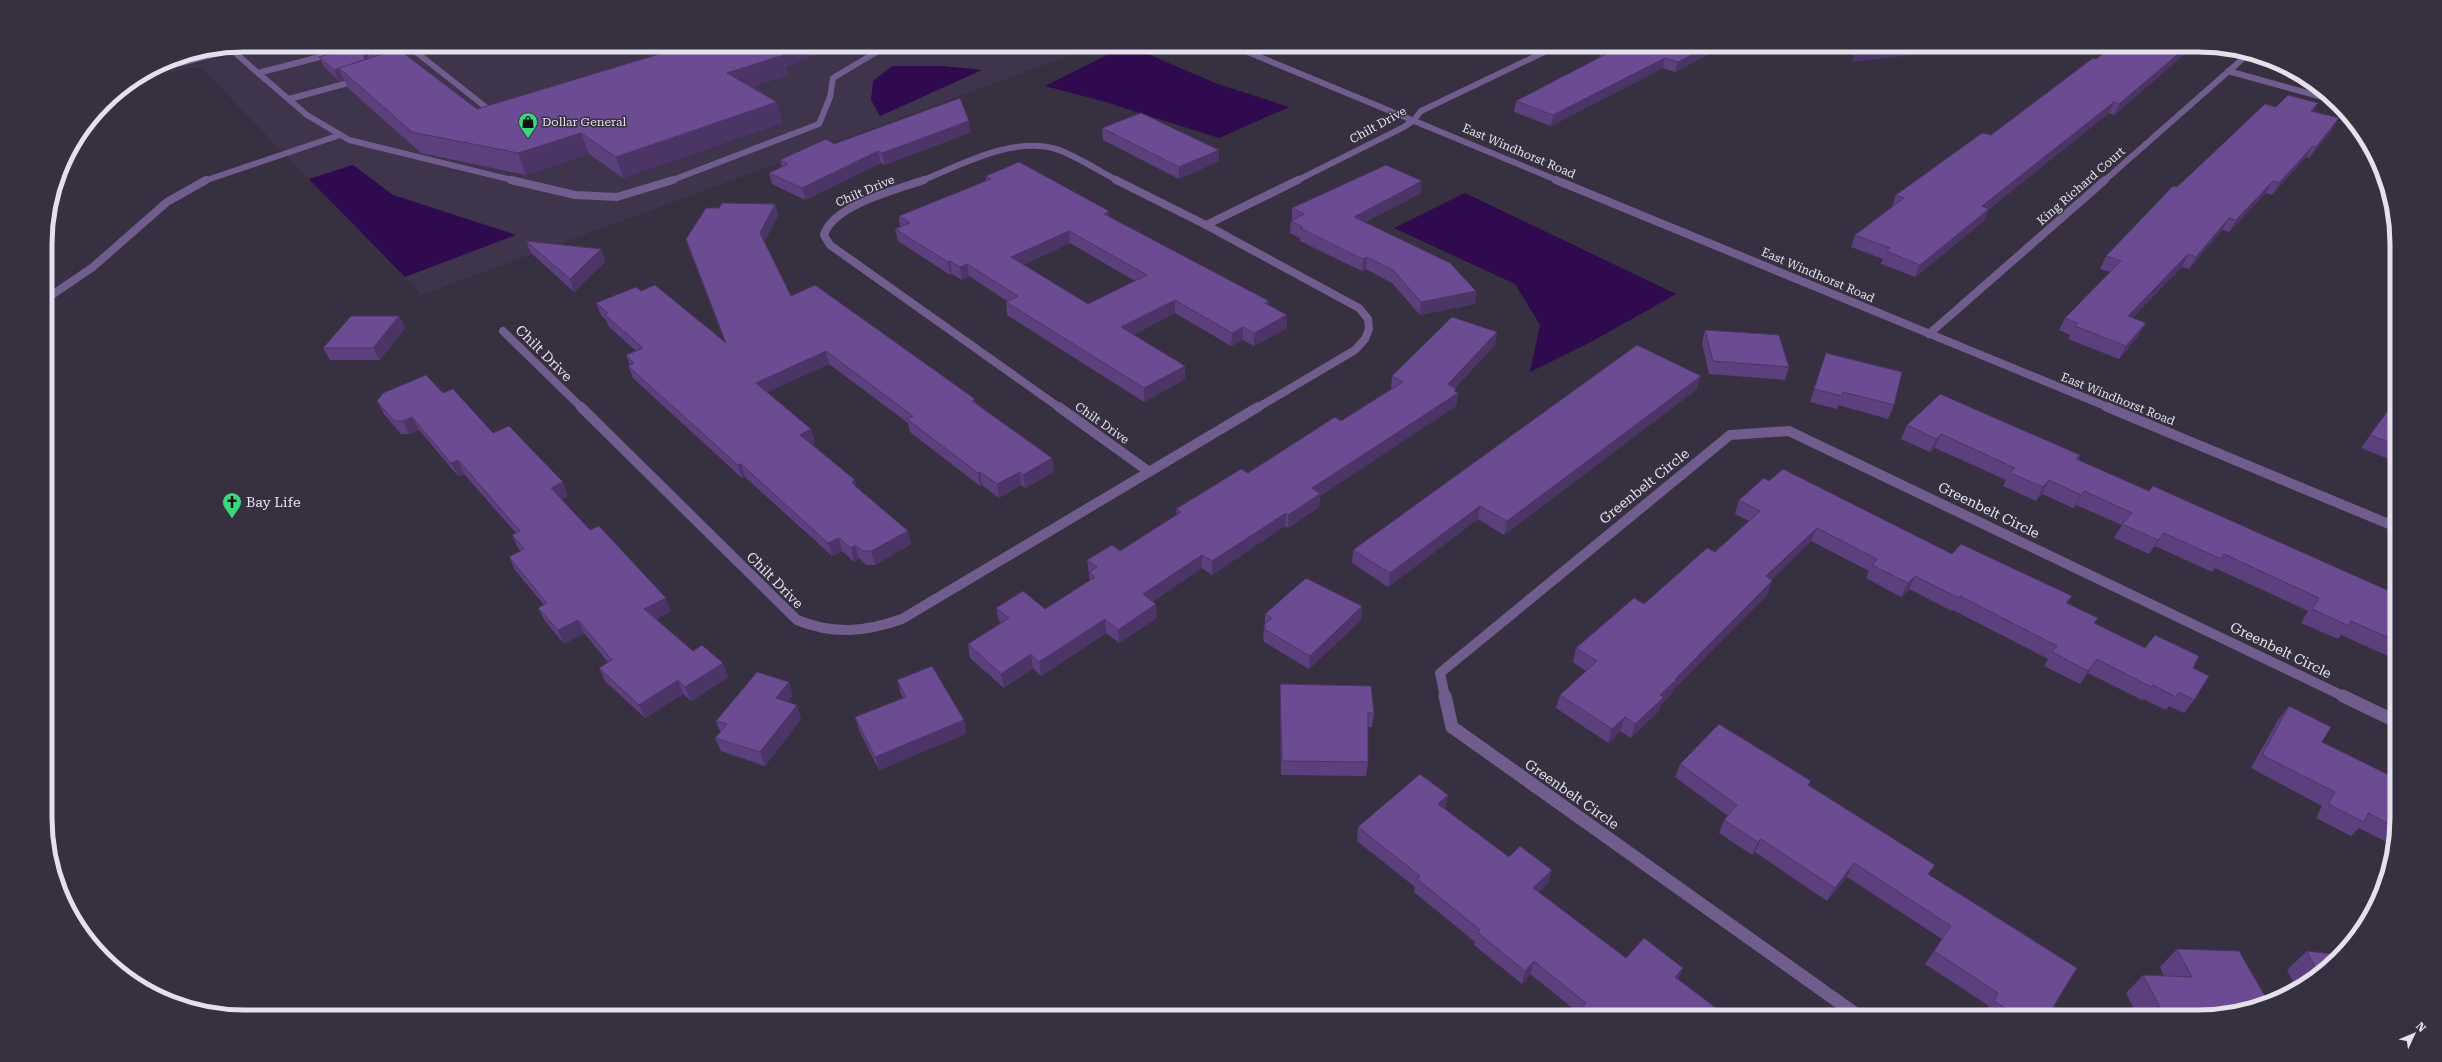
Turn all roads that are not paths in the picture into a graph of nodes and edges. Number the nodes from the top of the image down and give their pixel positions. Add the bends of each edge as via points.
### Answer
1 (234, 52) edge
2 (349, 52) edge
3 (416, 52) edge
4 (877, 52) edge
5 (1248, 52) edge
6 (1544, 52) edge
7 (2244, 58) edge
8 (2228, 71) junction
9 (258, 73) junction
10 (365, 79) edge
11 (2321, 97) edge
12 (289, 99) junction
13 (506, 108) edge
14 (1414, 120) junction
15 (340, 135) junction
16 (1206, 225) junction
17 (52, 295) edge
18 (502, 331) dead end
19 (1929, 334) junction
20 (1148, 471) junction
21 (2390, 525) edge
22 (2390, 719) edge
23 (1850, 1010) edge

1 - 9 street
2 - 9 street
3 - 13 street via 492,112
4 - 15 street via 833,78 830,97 819,124 648,189 617,197 574,195 349,140
5 - 14 street, East Windhorst Road
6 - 14 street, Chilt Drive via 1421,111
7 - 8 street, King Richard Court
8 - 11 street
8 - 19 street, King Richard Court
9 - 12 street
10 - 12 street
12 - 15 street via 307,115
14 - 16 street, Chilt Drive
14 - 19 street, East Windhorst Road
15 - 17 street via 207,178 167,202 93,267
16 - 20 street, Chilt Drive via 1359,308 1369,318 1370,329 1366,339 1356,350
16 - 20 street, Chilt Drive via 1056,149 1040,145 996,151 850,208 826,225 824,235 830,245
18 - 20 street, Chilt Drive via 797,620 815,629 841,632 871,630 902,620
19 - 21 street, East Windhorst Road
22 - 23 street, Greenbelt Circle via 1789,431 1730,435 1440,673 1452,727

